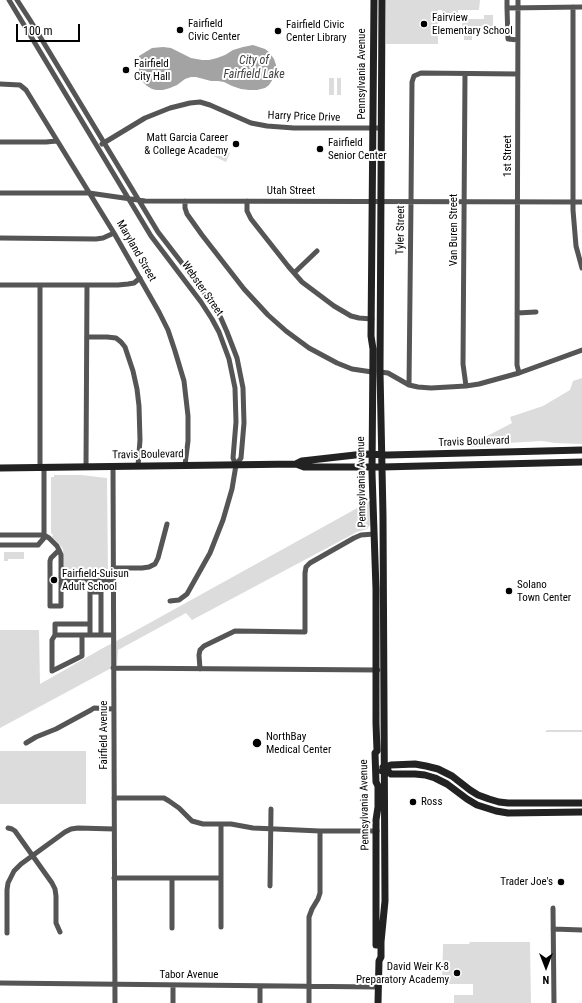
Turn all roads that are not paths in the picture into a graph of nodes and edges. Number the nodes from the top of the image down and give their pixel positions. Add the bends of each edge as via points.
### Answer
1 (9, 0) edge
2 (374, 0) edge
3 (382, 0) edge
4 (507, 0) edge
5 (518, 0) edge
6 (18, 1) edge
7 (518, 7) junction
8 (573, 7) junction
9 (582, 7) edge
10 (507, 8) junction
11 (518, 40) junction
12 (465, 74) junction
13 (518, 74) junction
14 (0, 84) edge
15 (373, 128) junction
16 (381, 128) junction
17 (57, 141) junction
18 (0, 142) edge
19 (104, 143) junction
20 (97, 147) junction
21 (0, 192) edge
22 (89, 193) junction
23 (129, 199) junction
24 (140, 200) junction
25 (247, 201) junction
26 (185, 202) junction
27 (372, 202) junction
28 (381, 202) junction
29 (411, 202) junction
30 (464, 202) junction
31 (518, 202) junction
32 (573, 202) junction
33 (582, 202) edge
34 (114, 233) junction
35 (0, 238) edge
36 (317, 251) dead end
37 (582, 268) edge
38 (294, 273) junction
39 (140, 278) junction
40 (0, 285) edge
41 (40, 285) junction
42 (87, 285) junction
43 (536, 312) dead end
44 (517, 313) junction
45 (372, 319) junction
46 (87, 337) junction
47 (582, 350) edge
48 (376, 372) junction
49 (519, 373) junction
50 (409, 385) junction
51 (466, 386) junction
52 (582, 450) edge
53 (372, 455) junction
54 (382, 455) junction
55 (582, 462) edge
56 (296, 464) junction
57 (185, 465) junction
58 (236, 465) junction
59 (86, 466) junction
60 (113, 466) junction
61 (138, 466) junction
62 (372, 466) junction
63 (382, 466) junction
64 (42, 467) junction
65 (0, 468) edge
66 (167, 524) dead end
67 (374, 534) junction
68 (0, 535) edge
69 (44, 535) junction
70 (0, 545) edge
71 (59, 550) junction
72 (113, 568) junction
73 (61, 581) junction
74 (113, 581) junction
75 (170, 601) dead end
76 (90, 624) junction
77 (55, 635) junction
78 (82, 635) junction
79 (90, 635) junction
80 (101, 635) junction
81 (113, 635) junction
82 (113, 668) junction
83 (200, 669) junction
84 (380, 671) junction
85 (114, 709) junction
86 (26, 743) dead end
87 (377, 751) junction
88 (384, 768) junction
89 (378, 786) junction
90 (114, 798) junction
91 (582, 803) edge
92 (271, 809) dead end
93 (582, 812) edge
94 (221, 824) junction
95 (384, 824) junction
96 (8, 828) dead end
97 (114, 828) junction
98 (270, 829) junction
99 (320, 830) junction
100 (377, 831) junction
101 (32, 855) junction
102 (385, 863) junction
103 (114, 878) junction
104 (172, 878) junction
105 (221, 878) junction
106 (270, 886) dead end
107 (553, 908) dead end
108 (221, 927) dead end
109 (172, 928) dead end
110 (553, 929) junction
111 (582, 930) edge
112 (60, 932) dead end
113 (7, 933) dead end
114 (378, 961) junction
115 (0, 983) edge
116 (115, 984) junction
117 (173, 985) junction
118 (260, 986) junction
119 (309, 987) junction
120 (378, 987) junction
121 (115, 1003) edge
122 (173, 1003) edge
123 (260, 1003) edge
124 (309, 1003) edge
125 (378, 1003) edge
126 (554, 1003) edge

1 - 20 street, Webster Street
2 - 15 main road, Pennsylvania Avenue
3 - 16 main road, Pennsylvania Avenue
4 - 10 street
5 - 7 street, 1st Street
6 - 19 street, Webster Street
7 - 8 street
7 - 10 street
7 - 11 street, 1st Street
8 - 9 street
8 - 32 street
10 - 11 street via 508,39
11 - 13 street, 1st Street
12 - 13 street
12 - 29 street, Tyler Street via 421,73 414,76
12 - 30 street, Van Buren Street
13 - 31 street, 1st Street
14 - 17 street, Maryland Street via 20,85 26,90
15 - 16 street, Harry Price Drive
15 - 19 street, Harry Price Drive via 267,126 200,102 170,108 145,118
15 - 27 main road, Pennsylvania Avenue
16 - 28 main road, Pennsylvania Avenue
17 - 18 street
17 - 22 street, Maryland Street
19 - 20 street, Harry Price Drive
19 - 24 street, Webster Street
20 - 23 street, Webster Street
21 - 22 street, Utah Street
22 - 23 street, Utah Street
22 - 34 street, Maryland Street
23 - 24 street, Utah Street
23 - 58 street, Webster Street via 151,236 201,302 224,344 235,388 233,458
24 - 26 street, Utah Street
24 - 58 street, Webster Street via 158,232 220,316 234,348 240,369 244,406 241,458
25 - 26 street, Utah Street
25 - 27 street, Utah Street
25 - 38 street via 251,219
26 - 48 street via 187,214 202,235 268,315 309,348 337,363 352,369
27 - 28 street, Utah Street
27 - 45 main road, Pennsylvania Avenue
28 - 29 street, Utah Street
28 - 48 main road, Pennsylvania Avenue
29 - 30 street, Utah Street
29 - 50 street, Tyler Street
30 - 31 street, Utah Street
30 - 51 street, Van Buren Street via 463,364
31 - 32 street, Utah Street
31 - 44 street, 1st Street
32 - 33 street, Utah Street
32 - 37 street via 576,246
34 - 35 street via 96,239
34 - 39 street, Maryland Street
36 - 38 street
38 - 45 street via 334,306 356,317
39 - 42 street via 128,284
39 - 57 street, Maryland Street via 168,330 184,381 188,416
40 - 41 street
41 - 42 street
41 - 64 street
42 - 46 street
43 - 44 street
44 - 49 street, 1st Street
45 - 48 main road, Pennsylvania Avenue via 371,336
46 - 59 street
46 - 61 street via 116,338 125,347 133,371 139,406
47 - 49 street
48 - 50 street via 388,373
48 - 53 main road, Pennsylvania Avenue
48 - 54 main road, Pennsylvania Avenue
49 - 51 street
50 - 51 street via 431,388
52 - 54 main road, Travis Boulevard
53 - 54 main road, Travis Boulevard
53 - 56 main road, Travis Boulevard via 302,461
53 - 62 main road, Pennsylvania Avenue
54 - 63 main road, Pennsylvania Avenue
55 - 63 main road, Travis Boulevard
56 - 58 main road, Travis Boulevard
56 - 62 main road, Travis Boulevard via 304,467
57 - 58 main road, Travis Boulevard
57 - 61 main road, Travis Boulevard
58 - 75 street via 224,520 210,553 187,594 179,600
59 - 60 main road, Travis Boulevard
59 - 64 main road, Travis Boulevard
60 - 61 main road, Travis Boulevard
60 - 72 street, Fairfield Avenue
62 - 63 main road, Travis Boulevard
62 - 67 main road, Pennsylvania Avenue
63 - 84 main road, Pennsylvania Avenue
64 - 65 main road, Travis Boulevard
64 - 69 street
66 - 72 street via 155,564 142,568
67 - 83 street via 354,538 306,567 305,632 235,631 204,646 200,652
67 - 84 main road, Pennsylvania Avenue
68 - 69 street
69 - 70 street via 38,545
69 - 71 street
71 - 73 street
71 - 73 street via 50,561 50,606 61,606
72 - 74 street, Fairfield Avenue
73 - 74 street
74 - 81 street, Fairfield Avenue
76 - 77 street via 55,624
76 - 79 street
76 - 80 street via 90,592 101,592
77 - 78 street
77 - 78 street via 52,640 52,671 82,656
78 - 79 street
79 - 80 street
80 - 81 street
81 - 82 street, Fairfield Avenue
82 - 83 street
82 - 85 street, Fairfield Avenue
83 - 84 street
84 - 87 main road, Pennsylvania Avenue
84 - 88 main road, Pennsylvania Avenue
85 - 86 street via 91,710
85 - 90 street, Fairfield Avenue
87 - 88 main road via 380,753 380,763
87 - 89 main road, Pennsylvania Avenue via 375,753
88 - 89 main road via 380,773
88 - 91 main road via 391,765 415,764 432,768 445,772 478,794 499,802
88 - 93 main road via 391,774 415,774 435,778 478,805 496,811
88 - 95 main road, Pennsylvania Avenue
89 - 100 main road, Pennsylvania Avenue
90 - 94 street via 164,798 192,821
90 - 97 street, Fairfield Avenue
92 - 98 street
94 - 98 street
94 - 105 street
95 - 100 main road
95 - 102 main road, Pennsylvania Avenue
96 - 101 street via 15,831
97 - 101 street via 71,829
97 - 103 street, Fairfield Avenue
98 - 99 street
98 - 106 street
99 - 100 street
99 - 119 street via 320,893 309,917
100 - 102 main road via 381,837 381,857
100 - 114 main road, Pennsylvania Avenue
101 - 112 street via 55,889 56,923
101 - 113 street via 14,871 8,883
102 - 114 main road, Pennsylvania Avenue via 381,957
103 - 104 street
103 - 116 street, Fairfield Avenue
104 - 105 street
104 - 109 street
105 - 108 street
107 - 110 street
110 - 111 street
110 - 126 street
114 - 120 main road, Pennsylvania Avenue
115 - 116 street, Tabor Avenue
116 - 117 street, Tabor Avenue
116 - 121 street, Fairfield Avenue
117 - 118 street, Tabor Avenue
117 - 122 street
118 - 119 street, Tabor Avenue
118 - 123 street
119 - 120 street, Tabor Avenue
119 - 124 street
120 - 125 main road, Pennsylvania Avenue

